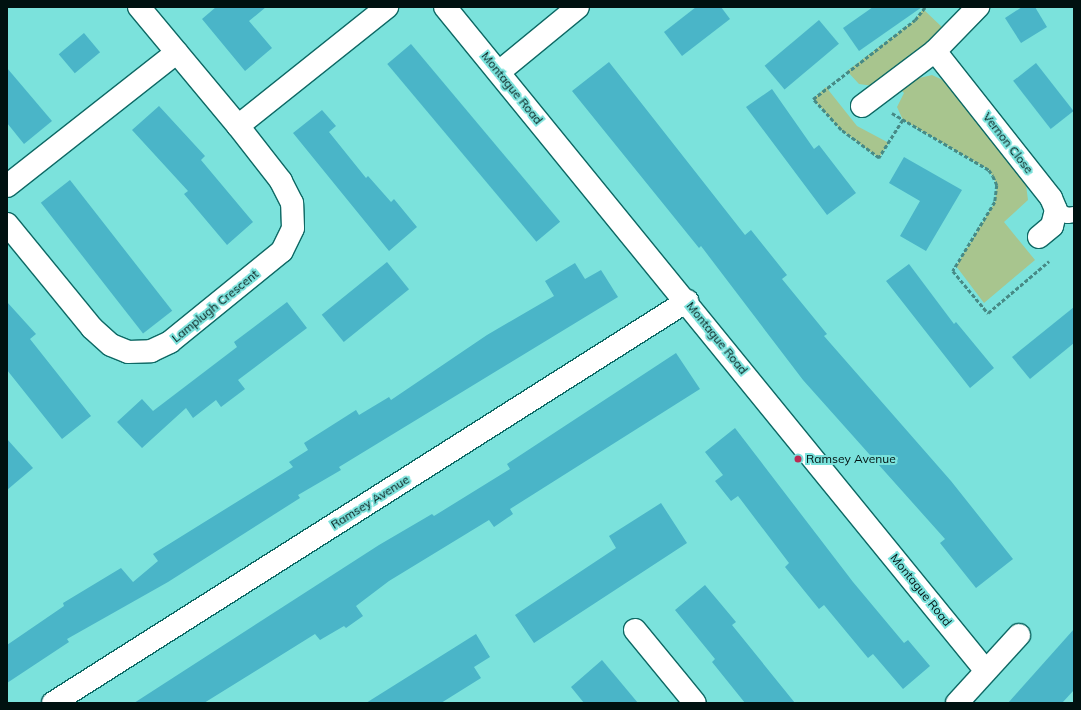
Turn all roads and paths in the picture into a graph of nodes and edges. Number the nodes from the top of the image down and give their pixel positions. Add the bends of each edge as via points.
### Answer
1 (140, 7) edge
2 (387, 7) edge
3 (446, 7) edge
4 (578, 7) edge
5 (978, 7) edge
6 (935, 51) junction
7 (177, 52) junction
8 (499, 72) junction
9 (867, 103) joint
10 (238, 126) junction
11 (7, 186) edge
12 (1065, 212) edge
13 (7, 224) edge
14 (1039, 237) dead end
15 (1051, 260) dead end
16 (687, 301) junction
17 (635, 630) dead end
18 (1019, 635) dead end
19 (986, 671) junction
20 (77, 697) edge
21 (53, 703) edge
22 (695, 703) edge
23 (957, 703) edge

1 - 7 street, Lamplugh Crescent
2 - 10 street
3 - 8 street, Montague Road
4 - 8 street
5 - 6 street
6 - 9 street
6 - 12 street, Vernon Close via 1051,198
7 - 10 street, Lamplugh Crescent
7 - 11 street
8 - 16 street, Montague Road
9 - 15 path via 989,170 997,186 995,202 953,271 988,313
10 - 13 street, Lamplugh Crescent via 281,181 292,204 293,228 282,251 170,342 151,351 128,352 110,345 92,328
12 - 14 street, Vernon Close
16 - 19 street, Montague Road
16 - 20 street, Ramsey Avenue
17 - 22 street
18 - 19 street
19 - 23 street
20 - 21 street, Ramsey Avenue

